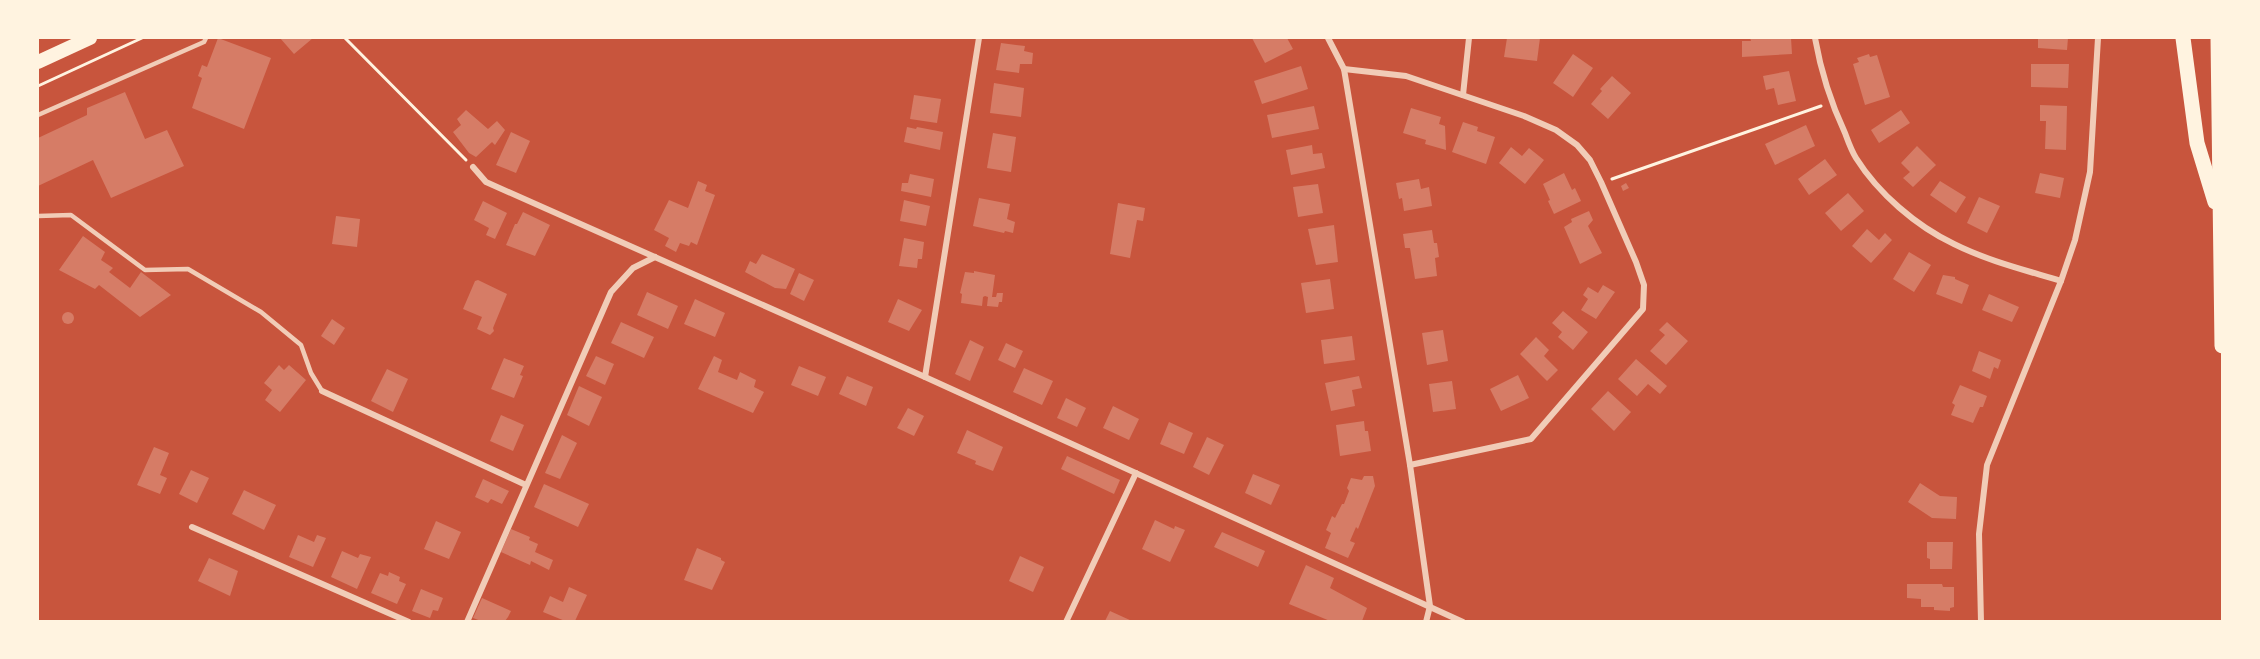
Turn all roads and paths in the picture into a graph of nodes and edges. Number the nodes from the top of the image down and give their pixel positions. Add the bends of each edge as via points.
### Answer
1 (90, 38) edge
2 (142, 38) edge
3 (206, 38) edge
4 (345, 38) edge
5 (979, 38) edge
6 (1328, 38) edge
7 (1469, 38) edge
8 (1815, 38) edge
9 (2098, 38) edge
10 (2183, 38) edge
11 (2218, 38) edge
12 (38, 62) edge
13 (1344, 69) junction
14 (38, 86) edge
15 (1463, 95) junction
16 (1831, 103) junction
17 (38, 115) edge
18 (473, 167) joint
19 (1601, 182) junction
20 (38, 216) edge
21 (2221, 222) junction
22 (655, 257) junction
23 (2061, 281) junction
24 (2223, 346) edge
25 (925, 377) junction
26 (322, 391) joint
27 (1410, 465) junction
28 (1136, 473) junction
29 (526, 484) junction
30 (192, 527) dead end
31 (1430, 606) junction
32 (409, 621) edge
33 (467, 621) edge
34 (1066, 621) edge
35 (1426, 621) edge
36 (1463, 621) edge
37 (1981, 621) edge

1 - 12 main road
2 - 14 path
3 - 17 lane
4 - 18 path
5 - 25 street
6 - 13 street
7 - 15 street
8 - 16 street
9 - 23 street via 2090,172
10 - 21 highway via 2197,143
11 - 21 highway
13 - 15 street via 1406,76
13 - 27 street
15 - 19 street via 1556,130 1590,160
16 - 19 path
16 - 23 street via 1856,157 1884,194 1921,224 1986,258
18 - 22 street via 486,182
19 - 27 street via 1644,285 1643,309 1531,440
20 - 26 lane via 71,215 145,270 188,269 261,312 302,345
21 - 24 highway
22 - 25 street
22 - 29 street via 633,268 611,292
23 - 37 street via 1988,465 1978,534
25 - 28 street
26 - 29 street
27 - 31 street
28 - 31 street
28 - 34 street
29 - 33 street
30 - 32 street
31 - 35 street
31 - 36 street

